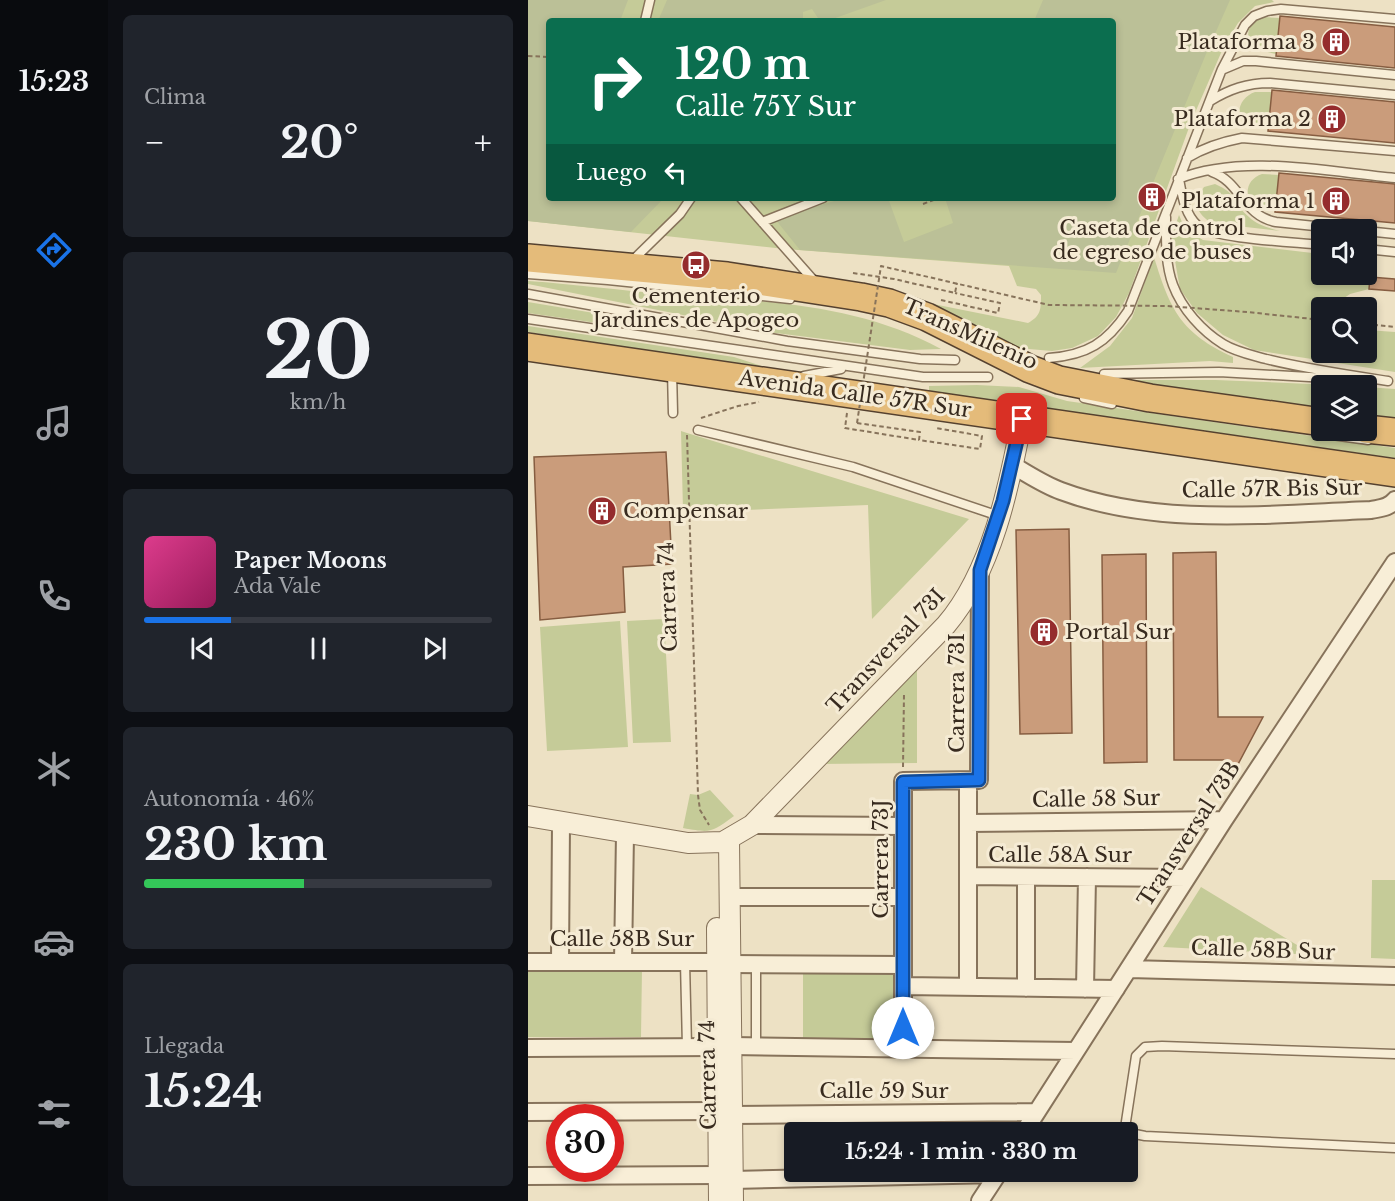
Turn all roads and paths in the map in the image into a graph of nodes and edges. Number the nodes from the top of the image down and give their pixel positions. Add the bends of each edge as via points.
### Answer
1 (650, 0) edge
2 (646, 18) edge
3 (1395, 19) edge
4 (528, 56) edge
5 (546, 57) edge
6 (1222, 69) junction
7 (1395, 75) edge
8 (1395, 95) edge
9 (1210, 101) junction
10 (1395, 151) edge
11 (1187, 159) junction
12 (1204, 171) junction
13 (1395, 178) edge
14 (1178, 179) junction
15 (689, 201) edge
16 (744, 201) edge
17 (815, 201) edge
18 (931, 201) edge
19 (923, 204) dead end
20 (1166, 211) junction
21 (762, 222) junction
22 (1311, 226) edge
23 (1377, 232) edge
24 (1395, 234) edge
25 (1311, 244) edge
26 (1377, 250) edge
27 (1395, 252) edge
28 (528, 258) edge
29 (628, 266) junction
30 (528, 274) edge
31 (894, 279) dead end
32 (957, 283) junction
33 (955, 292) junction
34 (528, 294) edge
35 (811, 295) junction
36 (934, 298) dead end
37 (1311, 319) edge
38 (528, 320) edge
39 (1377, 325) edge
40 (1395, 327) edge
41 (528, 347) edge
42 (1049, 358) dead end
43 (954, 360) dead end
44 (849, 367) junction
45 (672, 368) junction
46 (1104, 374) dead end
47 (988, 377) dead end
48 (1392, 382) edge
49 (771, 392) junction
50 (850, 394) junction
51 (1078, 397) dead end
52 (1122, 405) dead end
53 (673, 413) dead end
54 (699, 419) dead end
55 (1022, 419) junction
56 (1311, 427) edge
57 (936, 429) dead end
58 (698, 430) dead end
59 (687, 433) dead end
60 (919, 440) junction
61 (1012, 465) junction
62 (1395, 472) edge
63 (1395, 500) edge
64 (999, 516) junction
65 (1395, 562) edge
66 (980, 570) junction
67 (904, 668) junction
68 (973, 780) junction
69 (903, 782) junction
70 (528, 816) edge
71 (1224, 820) junction
72 (561, 823) junction
73 (968, 823) junction
74 (752, 825) junction
75 (903, 826) junction
76 (625, 834) junction
77 (723, 842) junction
78 (968, 876) junction
79 (1026, 877) junction
80 (1087, 877) junction
81 (1187, 878) junction
82 (730, 897) junction
83 (903, 897) junction
84 (528, 962) edge
85 (560, 962) junction
86 (623, 962) junction
87 (685, 962) junction
88 (724, 963) junction
89 (756, 964) junction
90 (903, 965) junction
91 (1129, 969) junction
92 (1395, 976) edge
93 (903, 986) junction
94 (968, 987) junction
95 (1026, 988) junction
96 (1085, 989) junction
97 (1116, 989) junction
98 (756, 1046) junction
99 (687, 1047) junction
100 (725, 1047) junction
101 (528, 1048) edge
102 (903, 1049) junction
103 (1076, 1051) junction
104 (1395, 1054) edge
105 (528, 1112) edge
106 (1037, 1112) junction
107 (725, 1113) junction
108 (1030, 1122) edge
109 (1395, 1148) edge
110 (528, 1176) edge
111 (784, 1177) edge
112 (726, 1178) junction
113 (992, 1182) edge
114 (719, 1201) edge
115 (733, 1201) edge
116 (980, 1201) edge

1 - 2 lane
3 - 6 lane, TransMilenio via 1267,10 1245,25
4 - 5 path
6 - 7 lane via 1242,61 1256,61
6 - 9 lane, TransMilenio
8 - 9 lane via 1254,83 1226,91
9 - 11 lane, TransMilenio
10 - 11 lane via 1242,138 1204,148
11 - 14 lane, TransMilenio
12 - 13 lane via 1278,167
12 - 14 lane
12 - 22 lane via 1226,179 1248,207 1264,219
14 - 20 lane, TransMilenio
14 - 25 lane via 1188,212 1204,229 1225,235
15 - 29 lane
16 - 21 lane
17 - 21 lane
18 - 19 path
20 - 42 lane, TransMilenio via 1134,297 1120,322 1107,337 1087,350
20 - 48 lane, TransMilenio via 1173,285 1200,326 1224,345 1278,362
21 - 35 lane
23 - 24 lane
26 - 27 lane
28 - 29 highway
29 - 35 highway
30 - 35 lane
31 - 33 path
32 - 33 path, bridge
32 - 37 path, bridge via 1049,305 1167,306
32 - 60 path, bridge via 881,266 857,423 920,432
33 - 36 path via 1000,303 998,313
34 - 43 lane, TransMilenio via 787,341
35 - 56 highway via 889,303 1059,380
38 - 44 lane, TransMilenio
39 - 40 path
41 - 45 highway, Avenida Calle 57R Sur
44 - 47 lane, TransMilenio via 923,377
44 - 49 lane, TransMilenio
45 - 49 highway, Avenida Calle 57R Sur
45 - 53 lane
46 - 48 lane, TransMilenio via 1220,372
49 - 50 highway, Avenida Calle 57R Sur
49 - 54 path
50 - 55 highway, Avenida Calle 57R Sur
50 - 60 path via 845,428
51 - 52 lane
55 - 61 street, Transversal 73I
55 - 62 highway, Avenida Calle 57R Sur
57 - 60 path via 982,436 980,449
58 - 64 lane via 853,466
59 - 77 path, Carrera 74 via 698,795 700,810
61 - 63 street, Calle 57R Bis Sur via 1060,491 1172,513 1233,516 1371,510 1391,505
61 - 64 street, Transversal 73I
64 - 66 street, Transversal 73I
65 - 71 street, Transversal 73B
66 - 67 street, Transversal 73I via 957,613
66 - 68 street, Carrera 73I
67 - 69 path, Carrera 73J
67 - 74 street, Transversal 73I
68 - 69 street
68 - 73 street, Carrera 73I
69 - 75 street, Carrera 73J
70 - 72 street
71 - 73 street, Calle 58 Sur
71 - 81 street, Transversal 73B
72 - 76 street
72 - 85 street
73 - 78 street, Carrera 73I
74 - 75 street
74 - 77 street, Transversal 73I
75 - 83 street, Carrera 73J
76 - 77 street via 688,843
76 - 86 street
77 - 82 street, Carrera 74
77 - 88 street, Carrera 74
78 - 79 street, Calle 58A Sur
78 - 94 street, Carrera 73I
79 - 80 street, Calle 58A Sur
79 - 95 street
80 - 81 street, Calle 58A Sur
80 - 96 street
81 - 91 street, Transversal 73B
82 - 83 street
82 - 88 street, Carrera 74
83 - 90 street, Carrera 73J
84 - 85 street, Calle 58B Sur
85 - 86 street, Calle 58B Sur
86 - 87 street, Calle 58B Sur
87 - 88 street, Calle 58B Sur
87 - 99 lane
88 - 89 street, Calle 58B Sur
88 - 100 street, Carrera 74
89 - 90 street, Calle 58B Sur
89 - 98 lane
90 - 93 street, Carrera 73J
91 - 92 street, Calle 58B Sur
91 - 97 street, Transversal 73B
93 - 94 street
93 - 102 street, Carrera 73J
94 - 95 street
95 - 96 street
96 - 97 street
97 - 103 street, Transversal 73B
98 - 100 street
98 - 102 street
99 - 100 street
99 - 101 street
100 - 107 street, Carrera 74
102 - 103 street
103 - 106 street, Transversal 73B
104 - 109 lane via 1145,1047 1136,1056 1125,1128 1144,1136
105 - 107 street, Calle 59 Sur
106 - 107 street, Calle 59 Sur
106 - 108 street, Transversal 73B
107 - 112 street, Carrera 74
110 - 112 street
111 - 112 street
112 - 114 street, Carrera 74
112 - 115 street, Carrera 74
113 - 116 street

